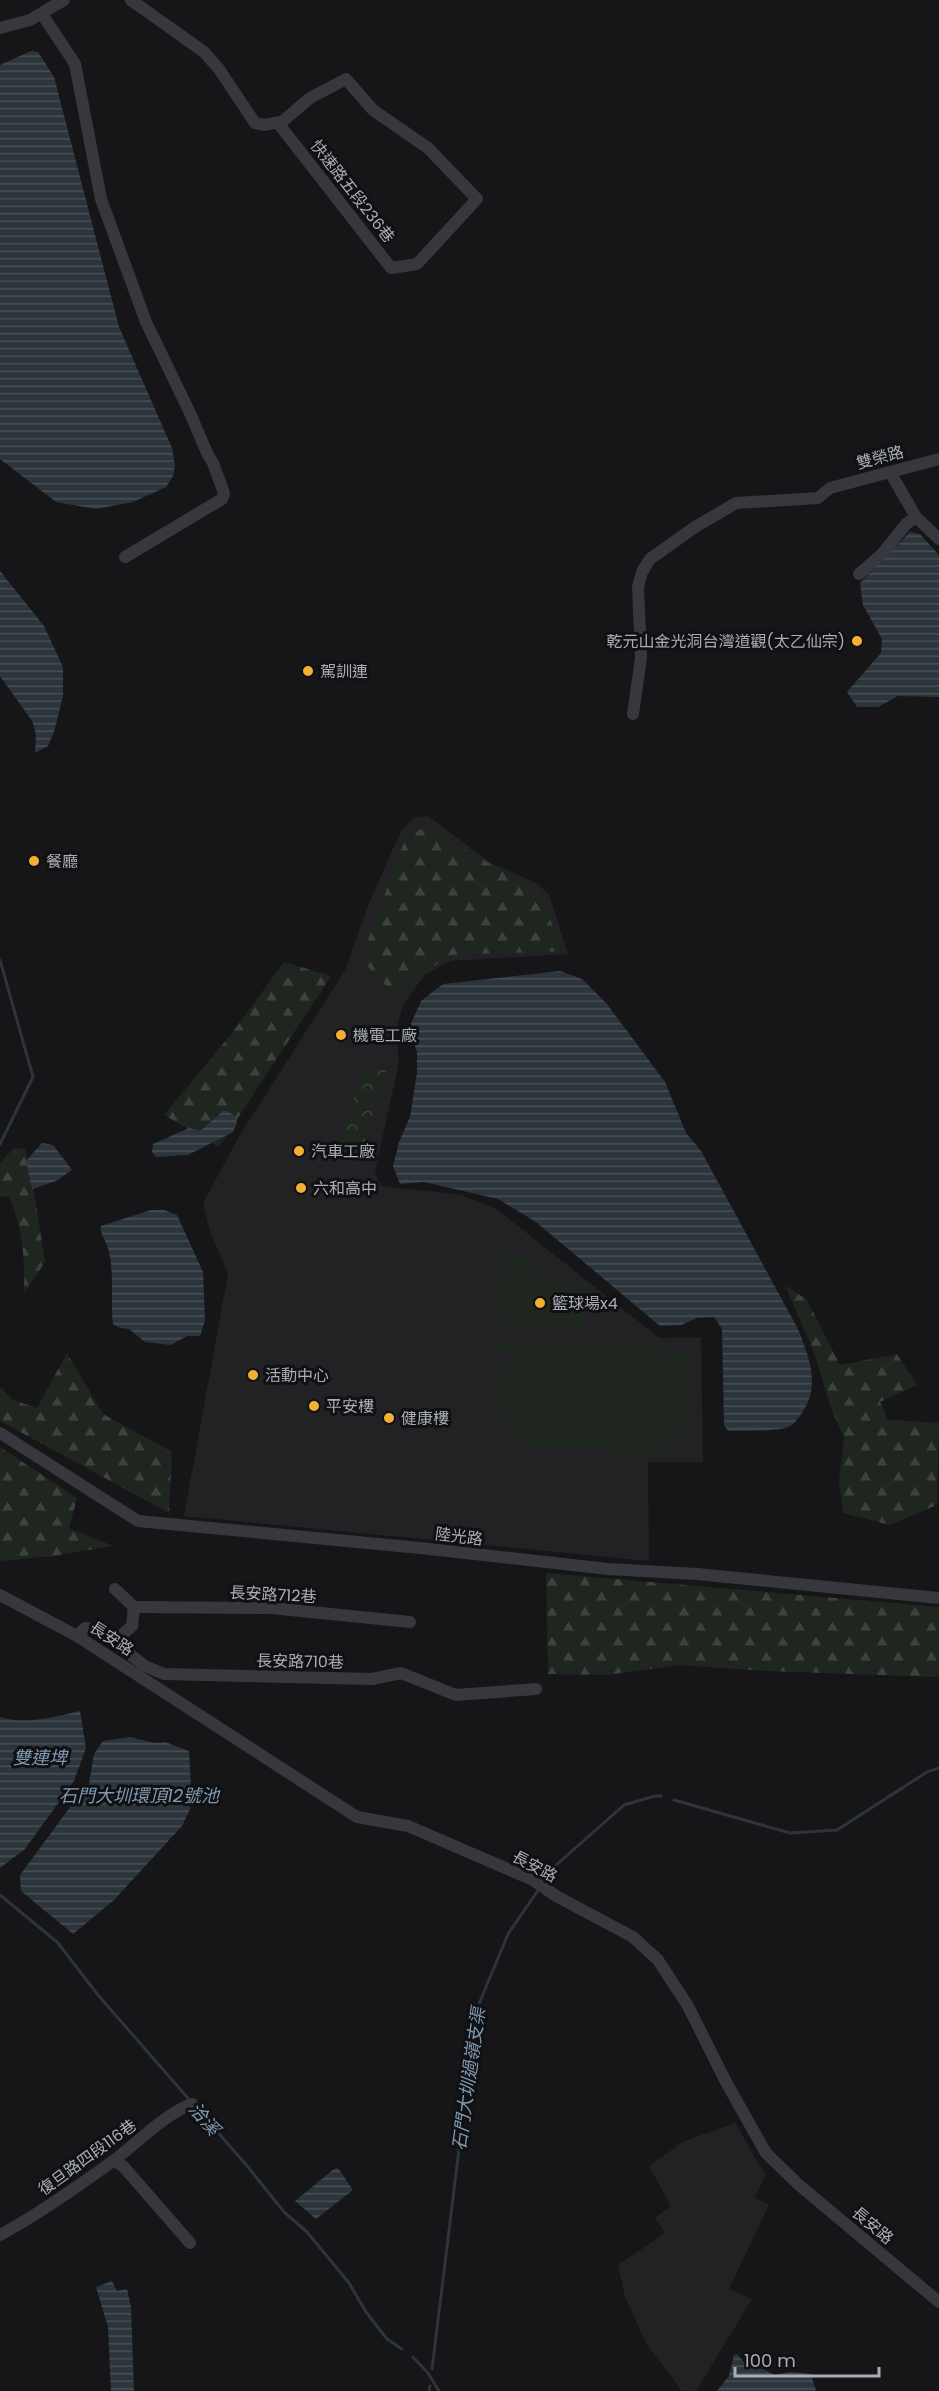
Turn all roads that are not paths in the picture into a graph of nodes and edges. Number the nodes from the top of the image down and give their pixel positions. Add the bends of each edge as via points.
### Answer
1 (64, 0) edge
2 (131, 0) edge
3 (42, 14) junction
4 (0, 28) edge
5 (278, 123) junction
6 (939, 459) edge
7 (890, 472) junction
8 (916, 517) junction
9 (939, 539) edge
10 (125, 557) dead end
11 (859, 574) dead end
12 (633, 714) dead end
13 (0, 1433) edge
14 (115, 1589) dead end
15 (0, 1595) edge
16 (939, 1598) edge
17 (134, 1607) junction
18 (410, 1622) dead end
19 (78, 1636) junction
20 (118, 1638) junction
21 (536, 1689) dead end
22 (192, 2104) dead end
23 (113, 2161) junction
24 (0, 2235) edge
25 (190, 2243) dead end
26 (939, 2302) edge

1 - 3 street
2 - 5 street via 204,52 255,123
3 - 4 street
3 - 10 street via 75,64 101,199 147,322 224,493 222,499
5 - 5 street, 快速路五段236巷 via 310,98 346,79 373,110 428,148 477,199 417,264 391,268
6 - 7 street, 雙榮路
7 - 8 street
7 - 12 street, 雙榮路 via 830,488 818,498 736,503 650,559 638,586 641,658
8 - 9 street
8 - 11 street
13 - 16 street, 陸光路 via 138,1521
14 - 17 street
15 - 19 street, 長安路
17 - 18 street, 長安路712巷 via 271,1608
17 - 20 street via 132,1626
19 - 20 street via 85,1628 102,1630
19 - 26 street, 長安路 via 357,1817 408,1826 532,1880 633,1937 658,1960 688,2006 766,2153 798,2185
20 - 21 street, 長安路710巷 via 123,1649 145,1666 164,1674 372,1679 401,1673 456,1695
22 - 23 street, 復旦路四段116巷
23 - 24 street, 復旦路四段116巷
23 - 25 street via 123,2166

